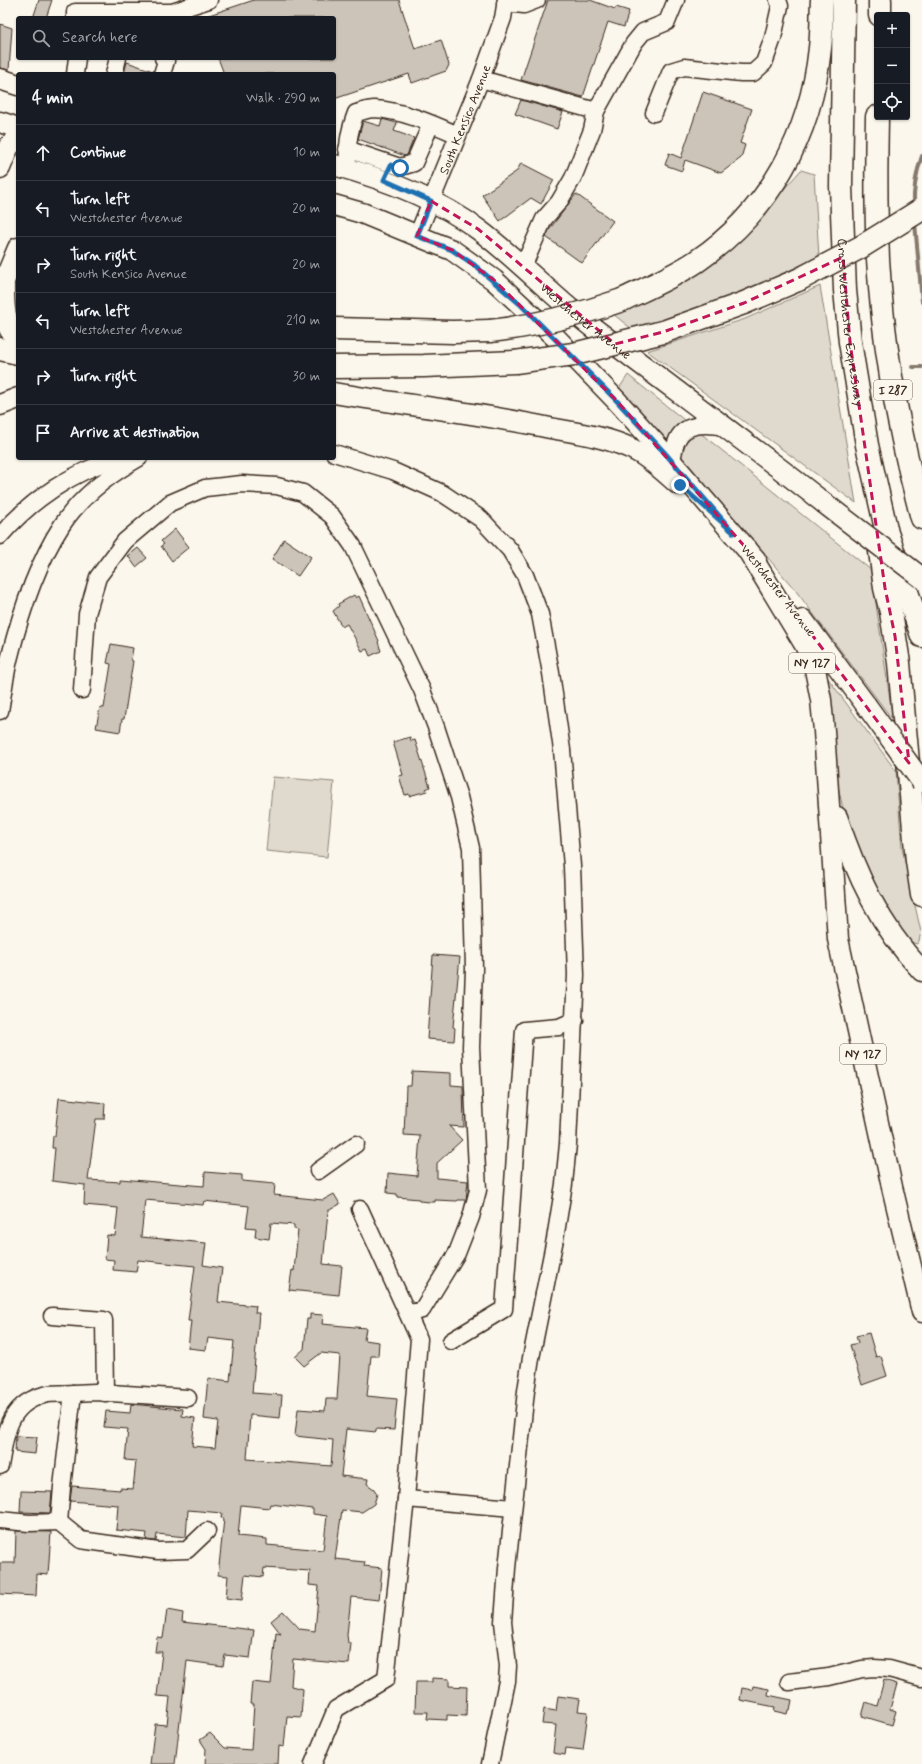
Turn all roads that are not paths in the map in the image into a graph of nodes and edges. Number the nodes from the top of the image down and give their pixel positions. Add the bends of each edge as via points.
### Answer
1 (208, 0) edge
2 (537, 0) edge
3 (676, 0) edge
4 (778, 0) edge
5 (822, 0) edge
6 (844, 0) edge
7 (880, 0) edge
8 (506, 1) edge
9 (880, 12) edge
10 (75, 16) edge
11 (77, 60) edge
12 (118, 60) edge
13 (165, 60) edge
14 (75, 72) edge
15 (114, 72) edge
16 (163, 72) edge
17 (482, 78) junction
18 (0, 79) edge
19 (16, 84) edge
20 (596, 111) junction
21 (654, 113) dead end
22 (877, 120) edge
23 (0, 122) edge
24 (431, 124) junction
25 (16, 127) edge
26 (458, 135) junction
27 (16, 141) edge
28 (343, 161) edge
29 (0, 168) edge
30 (388, 172) junction
31 (431, 201) junction
32 (336, 206) edge
33 (920, 210) edge
34 (417, 236) junction
35 (16, 253) edge
36 (523, 267) junction
37 (2, 287) edge
38 (336, 329) edge
39 (16, 335) edge
40 (0, 349) edge
41 (16, 353) edge
42 (336, 367) edge
43 (0, 388) edge
44 (16, 391) edge
45 (336, 393) edge
46 (16, 399) edge
47 (0, 405) edge
48 (726, 427) junction
49 (867, 445) junction
50 (336, 454) edge
51 (113, 460) edge
52 (136, 460) edge
53 (672, 461) junction
54 (922, 518) edge
55 (734, 533) junction
56 (0, 536) edge
57 (747, 549) junction
58 (922, 578) edge
59 (922, 636) edge
60 (0, 647) edge
61 (9, 660) junction
62 (82, 690) dead end
63 (0, 711) edge
64 (922, 782) edge
65 (829, 792) junction
66 (922, 895) edge
67 (922, 971) edge
68 (575, 1020) junction
69 (356, 1144) dead end
70 (318, 1171) dead end
71 (360, 1209) dead end
72 (922, 1312) edge
73 (408, 1314) junction
74 (52, 1316) dead end
75 (451, 1341) dead end
76 (73, 1393) junction
77 (105, 1393) junction
78 (188, 1398) dead end
79 (0, 1466) edge
80 (406, 1499) junction
81 (513, 1508) junction
82 (0, 1520) edge
83 (60, 1522) junction
84 (207, 1531) dead end
85 (922, 1678) edge
86 (789, 1682) dead end
87 (313, 1764) edge
88 (490, 1764) edge

1 - 10 street via 172,12 75,12
2 - 8 street via 524,5
3 - 20 street via 668,22 643,32 634,43
4 - 21 street via 780,6 773,38 764,63 753,72 741,74 684,67 671,70
5 - 38 highway, bridge via 820,48 814,86 797,142 783,169 753,211 697,260 676,274 622,300 550,321 490,331
6 - 49 highway, Cross Westchester Expressway / I 287 via 842,236 850,342
7 - 9 highway
8 - 17 street, South Kensico Avenue via 503,18
11 - 14 street
12 - 15 street
13 - 16 street
17 - 20 street
17 - 26 street, South Kensico Avenue
18 - 19 main road
20 - 36 street via 592,130 573,178 544,219
22 - 54 highway, I 287 via 876,211 885,336 902,436
23 - 25 main road
24 - 26 street
24 - 28 street via 373,109 356,113 349,130
24 - 30 street via 414,163
26 - 31 street, South Kensico Avenue
27 - 29 main road via 9,146
28 - 30 main road, Westchester Avenue
30 - 31 main road, Westchester Avenue
31 - 34 street, South Kensico Avenue
31 - 36 main road, Westchester Avenue via 478,230
32 - 34 main road, Westchester Avenue via 362,213
33 - 42 highway, bridge via 861,247 798,280 744,303 663,332 574,354 515,362
34 - 53 main road, Westchester Avenue via 452,250 494,280 560,342
35 - 37 main road
36 - 48 main road, Westchester Avenue via 594,329
37 - 39 highway via 4,311 8,324
40 - 41 highway
43 - 44 main road
45 - 55 main road via 495,417 599,437 633,450 660,468
46 - 47 main road
48 - 53 street via 705,424 693,426 680,435
48 - 58 main road, Westchester Avenue, bridge
49 - 59 highway, Cross Westchester Expressway / I 287 via 887,533
49 - 66 highway via 879,550 899,663
50 - 68 street via 393,471 464,506 481,519 510,550 525,576 545,634 563,764 572,866
51 - 56 street via 92,468 43,495
52 - 61 street via 102,482 62,524 35,579
53 - 55 main road, Westchester Avenue
55 - 57 main road, Westchester Avenue
57 - 64 main road, Westchester Avenue, bridge
57 - 65 main road, NY 127 via 805,645 815,670 821,700
60 - 61 street
61 - 63 street
62 - 73 street via 87,614 98,577 125,541 170,503 205,488 242,484 276,486 304,493 332,516 353,546 422,690 459,798 471,848 474,970 471,1047 478,1190 471,1218 457,1254 422,1310
65 - 67 main road via 854,865 868,895 896,941
65 - 72 main road, NY 127 via 838,939
68 - 75 street via 559,1027 524,1030 504,1309
68 - 81 street via 564,1184 531,1358
69 - 70 street
71 - 73 street
73 - 80 street via 420,1339
74 - 77 street via 104,1320
76 - 77 street
76 - 79 street via 48,1394 19,1408 8,1425
76 - 83 street
77 - 78 street
80 - 81 street
80 - 87 street via 386,1679 336,1709
81 - 88 street via 503,1622 508,1666 507,1681
82 - 83 street via 29,1523
83 - 84 street via 81,1540 158,1551 188,1550
85 - 86 street via 889,1669 874,1668

